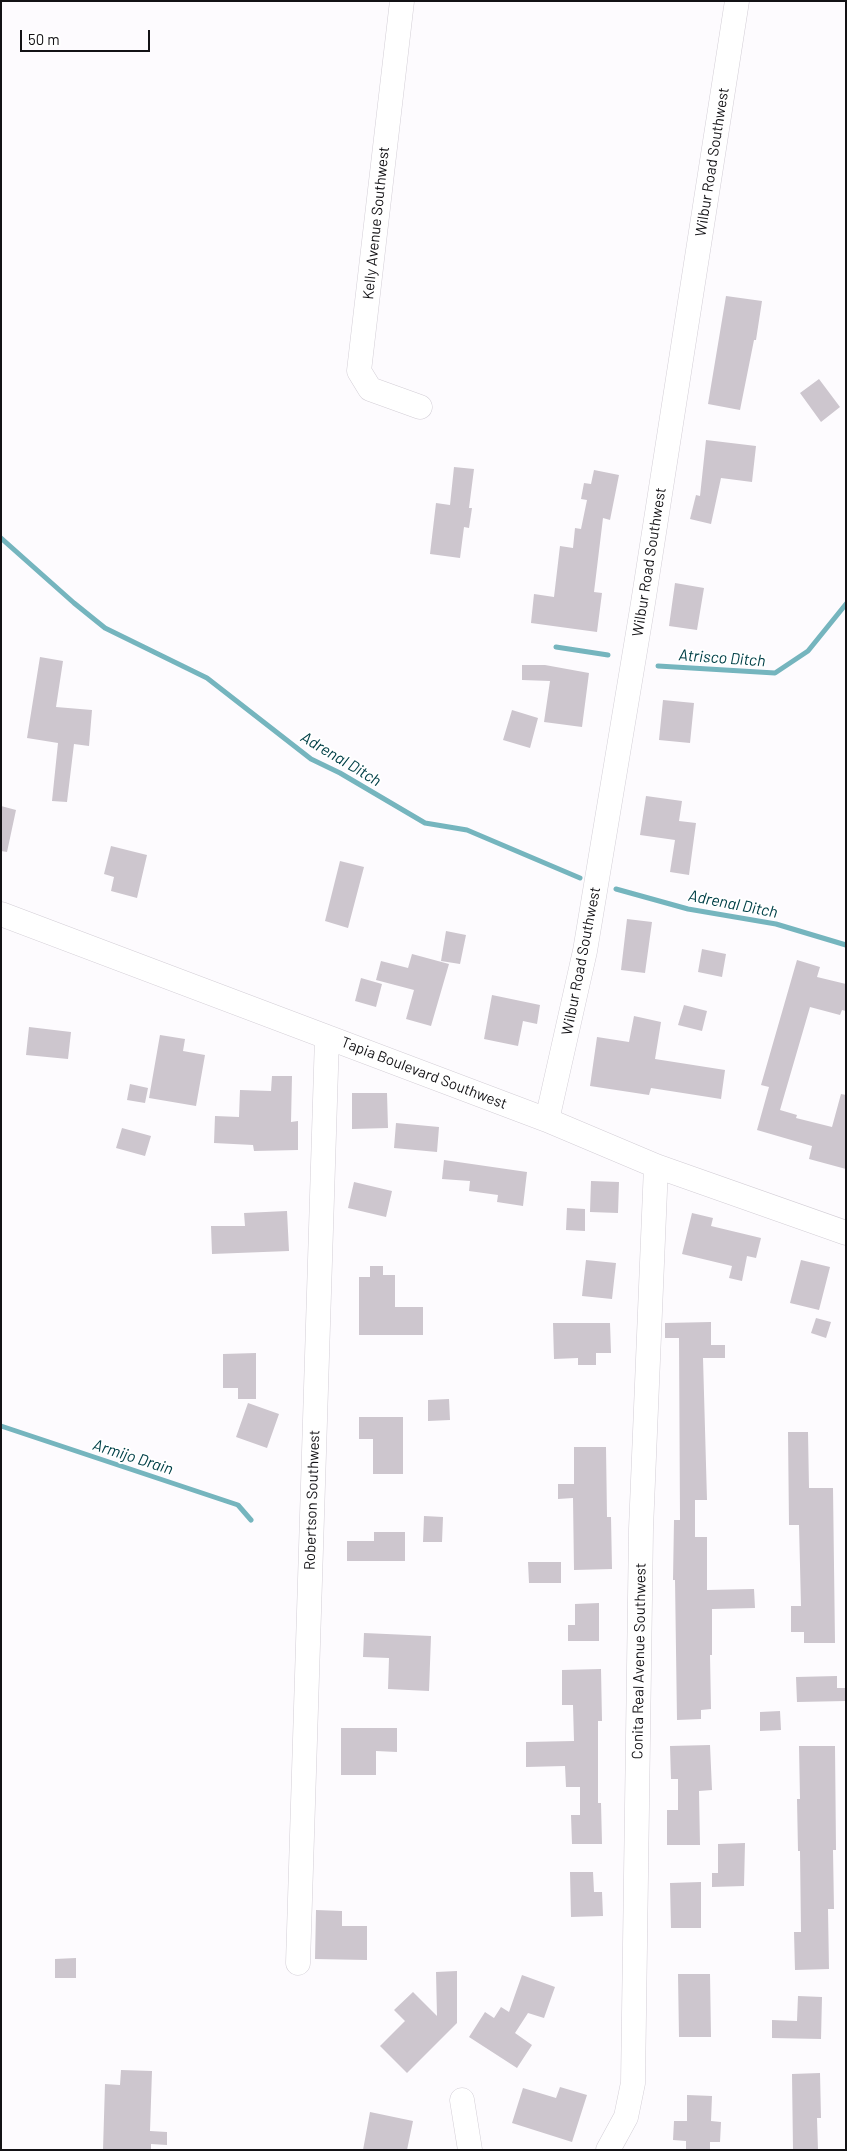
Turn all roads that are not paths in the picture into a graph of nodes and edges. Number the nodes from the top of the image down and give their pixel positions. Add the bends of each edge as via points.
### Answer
1 (402, 1) edge
2 (737, 1) edge
3 (420, 407) dead end
4 (1, 914) edge
5 (327, 1037) junction
6 (547, 1120) junction
7 (656, 1166) junction
8 (846, 1233) edge
9 (298, 1963) dead end
10 (462, 2100) dead end
11 (611, 2149) edge
12 (470, 2150) edge

1 - 3 street, Kelly Avenue Southwest via 359,371 370,389
2 - 6 street, Wilbur Road Southwest via 585,951
4 - 5 street, Tapia Boulevard Southwest
5 - 6 street, Tapia Boulevard Southwest
5 - 9 street, Robertson Southwest
6 - 7 street, Tapia Boulevard Southwest
7 - 8 street, Tapia Boulevard Southwest
7 - 11 street, Conita Real Avenue Southwest via 641,1529 633,2082 626,2117
10 - 12 street

